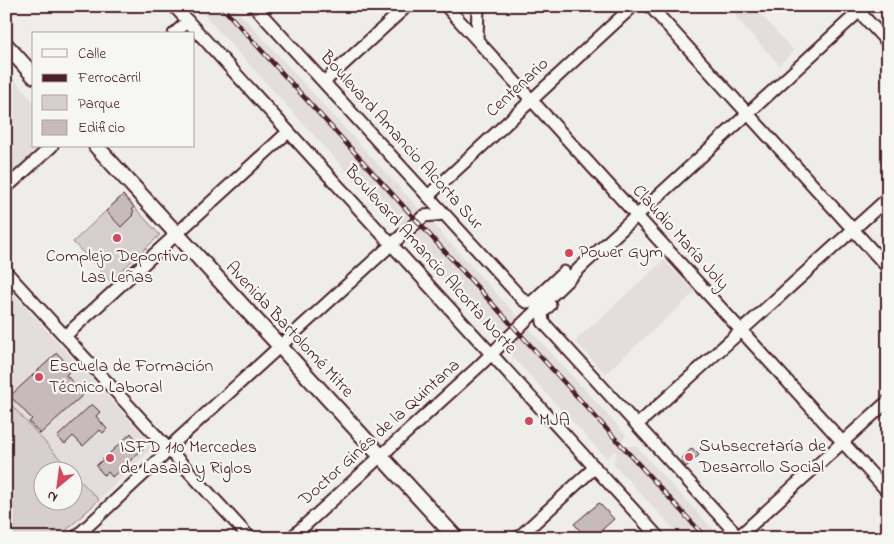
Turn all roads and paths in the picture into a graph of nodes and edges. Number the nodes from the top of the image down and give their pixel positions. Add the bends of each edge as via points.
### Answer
1 (174, 6) edge
2 (254, 6) edge
3 (407, 6) edge
4 (446, 6) edge
5 (478, 6) edge
6 (633, 6) edge
7 (650, 6) edge
8 (860, 8) edge
9 (188, 21) junction
10 (176, 32) edge
11 (477, 40) junction
12 (888, 43) edge
13 (6, 45) edge
14 (32, 74) edge
15 (324, 82) junction
16 (532, 100) junction
17 (747, 114) junction
18 (288, 132) junction
19 (50, 148) edge
20 (98, 148) edge
21 (6, 188) edge
22 (428, 196) junction
23 (888, 198) edge
24 (634, 213) junction
25 (444, 214) junction
26 (424, 216) junction
27 (853, 230) junction
28 (176, 235) junction
29 (392, 244) junction
30 (888, 268) edge
31 (6, 272) edge
32 (741, 331) junction
33 (65, 336) junction
34 (280, 347) junction
35 (492, 354) junction
36 (888, 401) edge
37 (637, 425) junction
38 (842, 442) junction
39 (169, 449) junction
40 (380, 456) junction
41 (595, 467) junction
42 (888, 492) edge
43 (74, 538) edge
44 (250, 538) edge
45 (291, 538) edge
46 (456, 538) edge
47 (518, 538) edge
48 (660, 538) edge
49 (737, 538) edge

1 - 9 street, Boulevard Amancio Alcorta Norte
2 - 15 street, Boulevard Amancio Alcorta Sur
3 - 15 street
4 - 11 street, Claudio María Joly
5 - 11 street
6 - 16 street, Centenario
7 - 17 street
8 - 12 street
8 - 17 street
9 - 10 street
9 - 18 street, Boulevard Amancio Alcorta Norte
11 - 16 street, Claudio María Joly
13 - 14 main road
15 - 22 street, Boulevard Amancio Alcorta Sur
16 - 22 street, Centenario
16 - 24 street, Claudio María Joly
17 - 24 street
17 - 27 street
18 - 28 street
18 - 29 street, Boulevard Amancio Alcorta Norte
19 - 21 street
20 - 28 main road, Avenida Bartolomé Mitre
22 - 25 street, Boulevard Amancio Alcorta Sur
22 - 26 street
23 - 27 street
24 - 25 street, Boulevard Amancio Alcorta Sur via 532,302 523,300
24 - 32 street, Claudio María Joly
24 - 35 street, Doctor Ginés de la Quintana
24 - 37 street via 615,245 542,313 543,322
25 - 26 street
26 - 29 street
27 - 30 street
27 - 32 street
28 - 33 street
28 - 34 main road, Avenida Bartolomé Mitre
29 - 34 street
29 - 35 street, Boulevard Amancio Alcorta Norte
31 - 33 street
32 - 37 street
32 - 38 street, Claudio María Joly
33 - 39 street
34 - 39 street
34 - 40 main road, Avenida Bartolomé Mitre
35 - 40 street, Doctor Ginés de la Quintana
35 - 41 street, Boulevard Amancio Alcorta Norte
36 - 38 street
37 - 49 street
38 - 42 street, Claudio María Joly
38 - 49 street
39 - 43 street
39 - 44 street
40 - 45 street, Doctor Ginés de la Quintana
40 - 46 main road, Avenida Bartolomé Mitre
41 - 47 street
41 - 48 street, Boulevard Amancio Alcorta Norte

